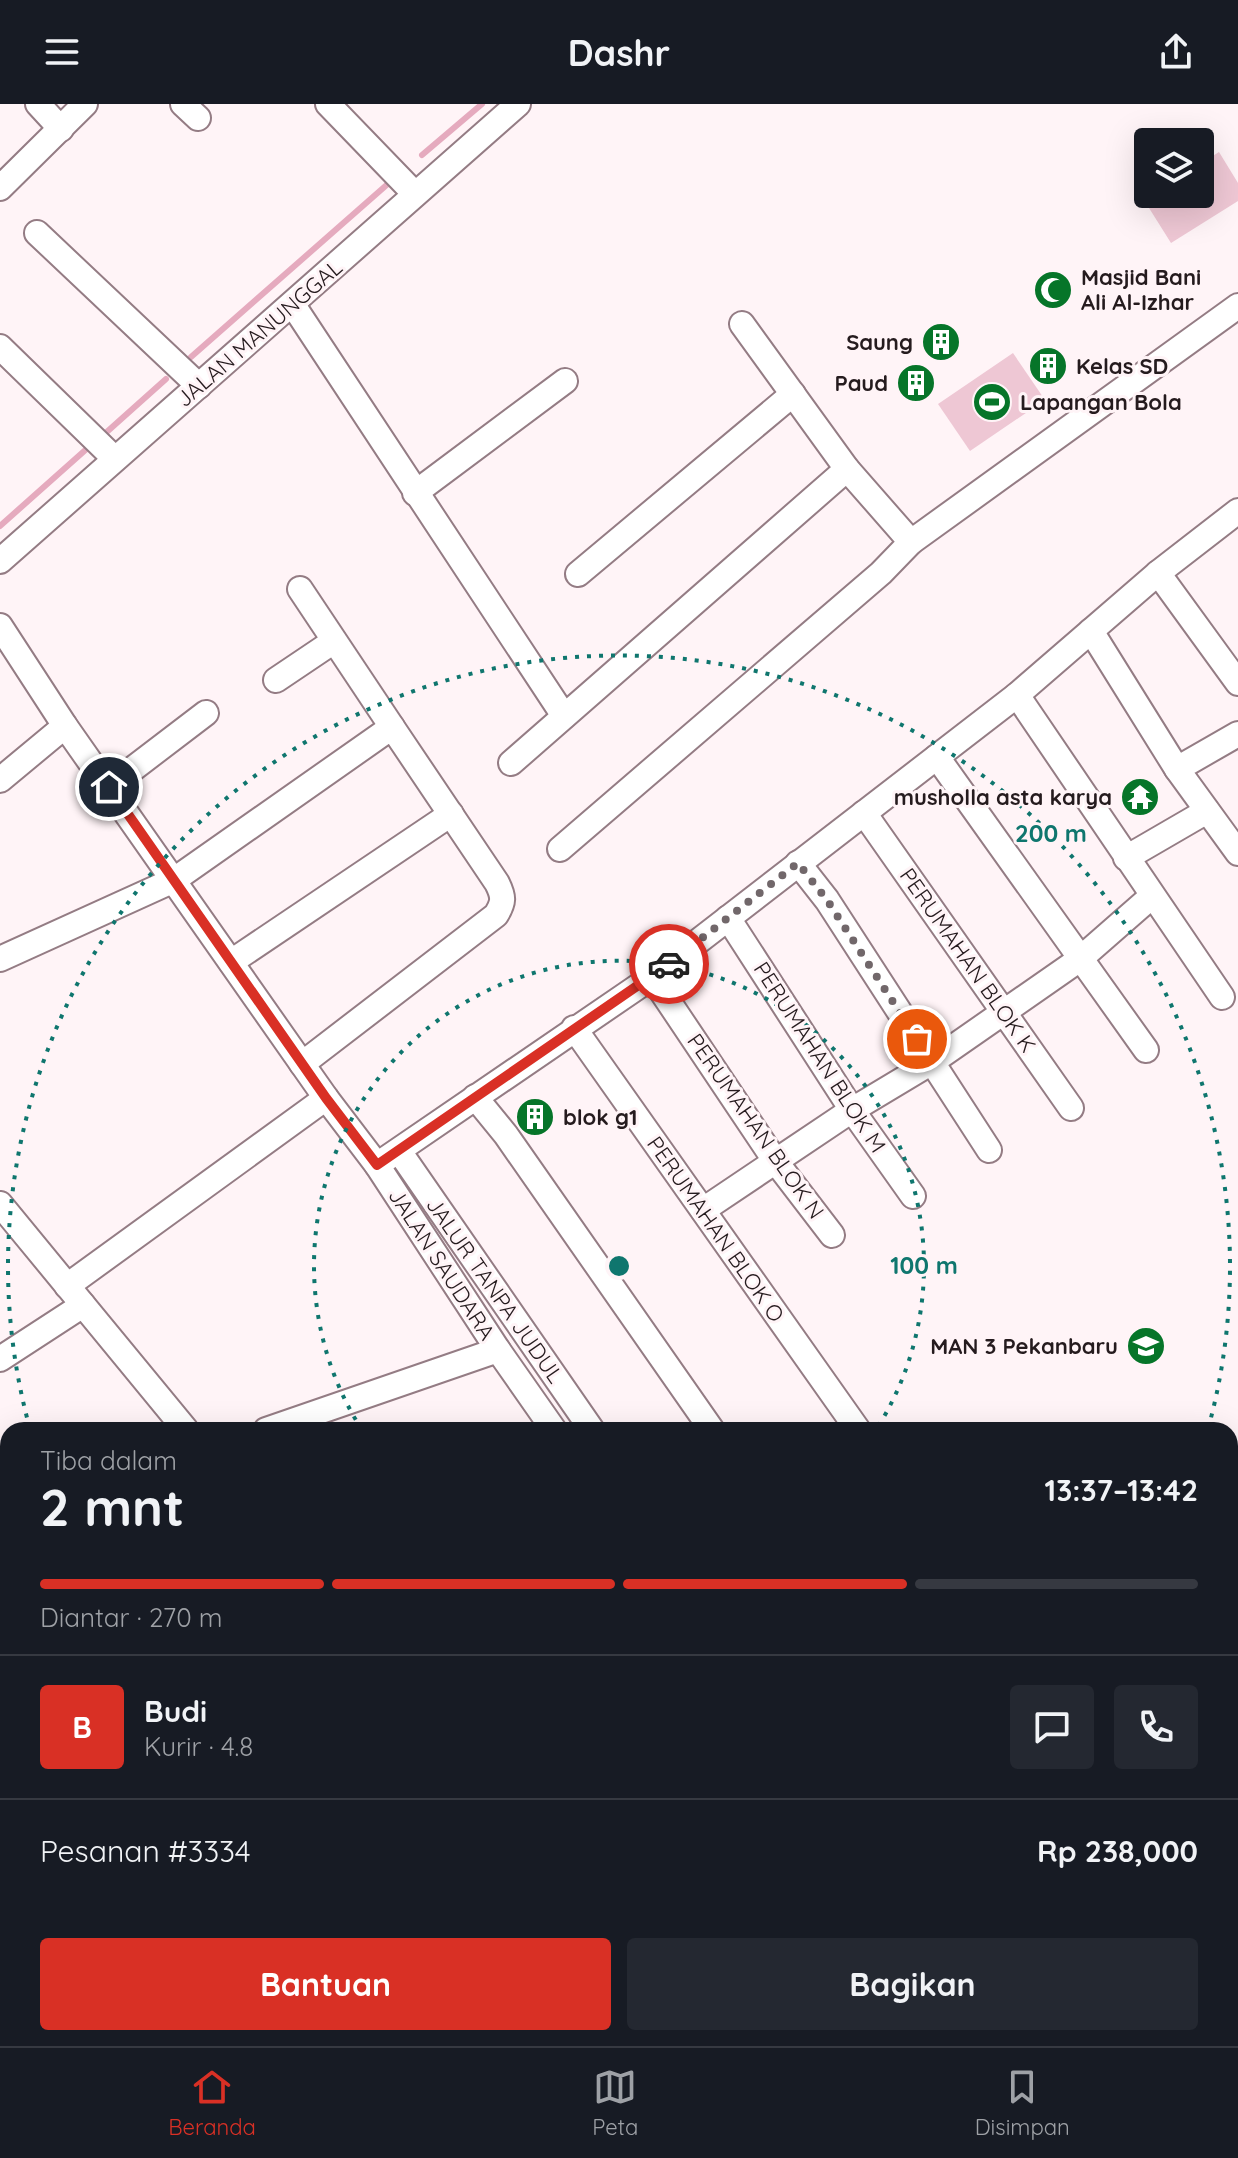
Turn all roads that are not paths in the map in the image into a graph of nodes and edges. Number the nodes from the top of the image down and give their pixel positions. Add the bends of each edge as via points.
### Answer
1 (38, 104) edge
2 (85, 104) edge
3 (328, 104) edge
4 (518, 104) edge
5 (61, 129) junction
6 (0, 188) edge
7 (415, 194) junction
8 (37, 233) dead end
9 (293, 305) junction
10 (1238, 306) edge
11 (742, 324) dead end
12 (0, 347) edge
13 (565, 381) dead end
14 (199, 386) junction
15 (793, 394) junction
16 (114, 458) junction
17 (847, 469) junction
18 (415, 493) junction
19 (1238, 511) edge
20 (911, 542) junction
21 (0, 561) edge
22 (1158, 573) junction
23 (578, 574) dead end
24 (300, 589) dead end
25 (0, 626) edge
26 (1091, 631) junction
27 (334, 641) junction
28 (276, 680) dead end
29 (1238, 683) edge
30 (1017, 695) junction
31 (206, 713) dead end
32 (564, 716) junction
33 (65, 726) junction
34 (392, 727) junction
35 (1238, 734) edge
36 (937, 757) junction
37 (511, 763) dead end
38 (1177, 769) junction
39 (0, 780) edge
40 (109, 787) junction
41 (1207, 811) junction
42 (864, 813) junction
43 (451, 814) junction
44 (560, 849) dead end
45 (1238, 853) edge
46 (1126, 858) junction
47 (798, 863) junction
48 (174, 880) junction
49 (1152, 896) junction
50 (728, 918) junction
51 (0, 959) edge
52 (1080, 959) junction
53 (231, 962) junction
54 (652, 977) junction
55 (1222, 997) dead end
56 (1004, 1010) junction
57 (574, 1028) junction
58 (1146, 1050) dead end
59 (932, 1062) junction
60 (302, 1064) junction
61 (475, 1097) junction
62 (326, 1098) junction
63 (1071, 1108) dead end
64 (852, 1110) junction
65 (989, 1150) dead end
66 (399, 1151) junction
67 (776, 1162) junction
68 (377, 1165) junction
69 (913, 1196) dead end
70 (0, 1204) edge
71 (703, 1210) junction
72 (832, 1235) dead end
73 (75, 1295) junction
74 (498, 1350) junction
75 (0, 1359) edge
76 (572, 1402) junction
77 (179, 1422) edge
78 (289, 1422) edge
79 (548, 1422) edge
80 (554, 1422) edge
81 (586, 1422) edge
82 (706, 1422) edge
83 (852, 1422) edge

1 - 5 street
2 - 5 street
3 - 7 street
4 - 7 street, JALAN MANUNGGAL
5 - 6 street
7 - 9 street, JALAN MANUNGGAL
8 - 14 street
9 - 14 street, JALAN MANUNGGAL
9 - 18 street
10 - 20 street
11 - 15 street
12 - 16 street
13 - 18 street
14 - 16 street, JALAN MANUNGGAL
15 - 17 street
15 - 23 street
16 - 21 street, JALAN MANUNGGAL
17 - 20 street
17 - 32 street
18 - 32 street
19 - 22 street
20 - 44 street
22 - 26 street
22 - 29 street
24 - 27 street
25 - 33 street, JALAN SAUDARA
26 - 30 street
26 - 38 street
27 - 28 street
27 - 34 street
30 - 36 street
30 - 46 street
31 - 40 street
32 - 37 street
33 - 39 street
33 - 40 street, JALAN SAUDARA
34 - 43 street
34 - 48 street
35 - 38 street
36 - 42 street
36 - 52 street
38 - 41 street
40 - 48 street, JALAN SAUDARA
41 - 45 street
41 - 46 street
42 - 47 street
42 - 56 street, PERUMAHAN BLOK K
43 - 53 street
43 - 60 street via 497,883 502,905 496,915
46 - 49 street
47 - 50 street
47 - 59 street
48 - 51 street
48 - 53 street, JALAN SAUDARA
49 - 52 street
49 - 55 street
50 - 54 street
50 - 64 street, PERUMAHAN BLOK M
52 - 56 street
52 - 58 street
53 - 60 street, JALAN SAUDARA
54 - 57 street
54 - 67 street, PERUMAHAN BLOK N
56 - 59 street
56 - 63 street, PERUMAHAN BLOK K
57 - 61 street
57 - 71 street, PERUMAHAN BLOK O
59 - 64 street
59 - 65 street
60 - 62 street, JALAN SAUDARA
61 - 66 street
61 - 82 street
62 - 68 street, JALAN SAUDARA
62 - 73 street
64 - 67 street
64 - 69 street, PERUMAHAN BLOK M
66 - 68 street
66 - 76 street, JALUR TANPA JUDUL
67 - 71 street
67 - 72 street, PERUMAHAN BLOK N
68 - 74 street, JALAN SAUDARA
70 - 73 street
71 - 83 street, PERUMAHAN BLOK O
73 - 75 street
73 - 77 street
74 - 78 street, JALUR TANPA JUDUL
74 - 79 street, JALAN SAUDARA
76 - 80 street
76 - 81 street, JALUR TANPA JUDUL

